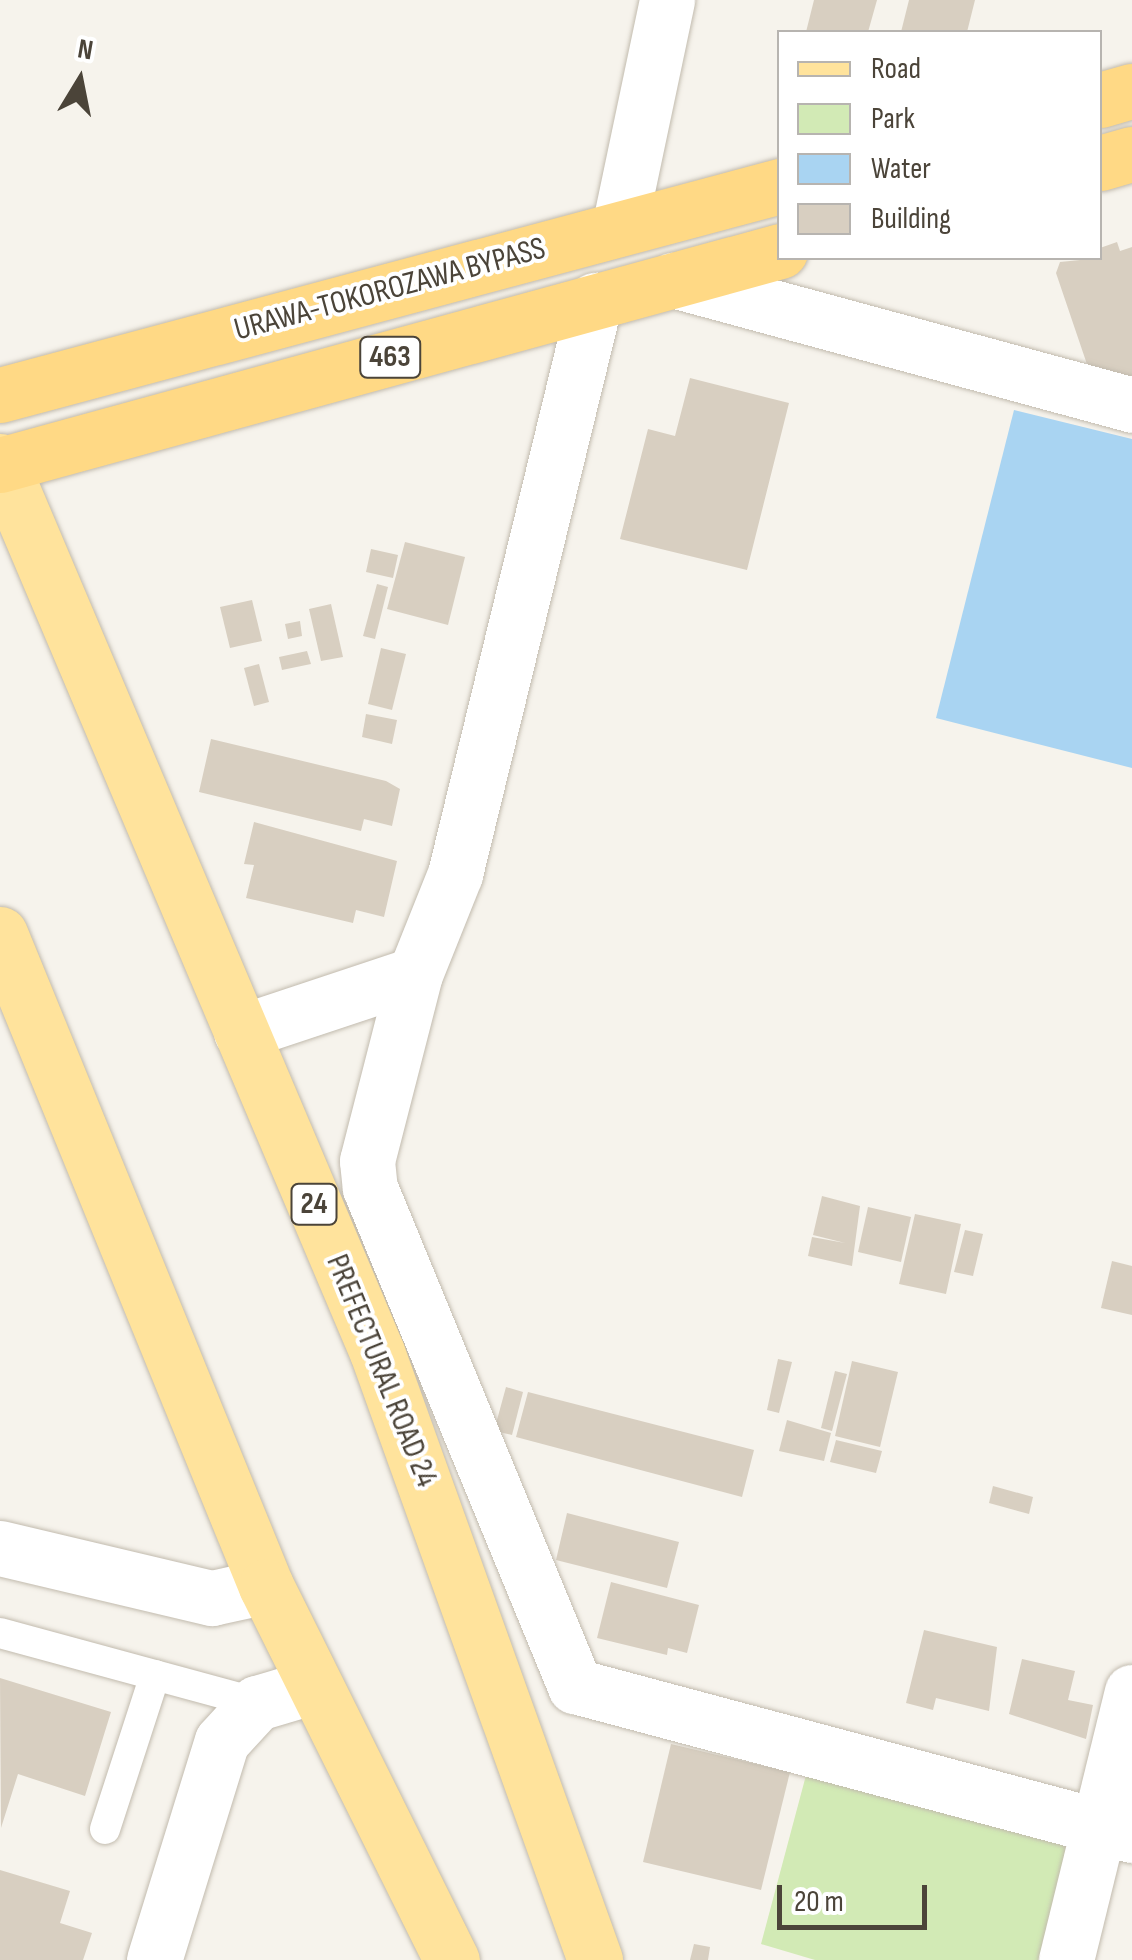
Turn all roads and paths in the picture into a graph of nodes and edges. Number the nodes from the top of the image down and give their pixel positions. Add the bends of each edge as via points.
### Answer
1 (667, 0) edge
2 (1132, 90) edge
3 (1102, 99) edge
4 (1132, 154) edge
5 (1102, 162) edge
6 (777, 187) edge
7 (619, 228) junction
8 (777, 252) edge
9 (674, 280) junction
10 (595, 300) junction
11 (0, 395) edge
12 (1132, 404) edge
13 (1, 463) edge
14 (0, 934) edge
15 (415, 974) junction
16 (241, 1032) junction
17 (0, 1548) edge
18 (266, 1586) junction
19 (0, 1634) edge
20 (155, 1675) junction
21 (314, 1686) junction
22 (1132, 1692) edge
23 (257, 1703) junction
24 (105, 1830) dead end
25 (1116, 1831) edge
26 (154, 1960) edge
27 (452, 1960) edge
28 (596, 1960) edge
29 (1066, 1960) edge

1 - 7 street
2 - 3 highway
4 - 5 highway
6 - 7 highway, URAWA-TOKOROZAWA BYPASS / 463
7 - 11 highway, URAWA-TOKOROZAWA BYPASS / 463
8 - 9 highway, URAWA-TOKOROZAWA BYPASS / 463
9 - 10 highway, URAWA-TOKOROZAWA BYPASS / 463
9 - 12 street
10 - 13 highway, URAWA-TOKOROZAWA BYPASS / 463
10 - 15 street via 455,874
13 - 16 main road, PREFECTURAL ROAD 24 / 24
14 - 18 main road
15 - 16 street
15 - 25 street via 367,1161 370,1188 575,1686
16 - 28 main road, PREFECTURAL ROAD 24 / 24 via 376,1352
17 - 18 street via 212,1598
18 - 21 main road
19 - 20 lane
20 - 23 lane
20 - 24 lane
21 - 23 street
21 - 27 main road
22 - 25 street
23 - 26 street via 222,1741
25 - 29 street

